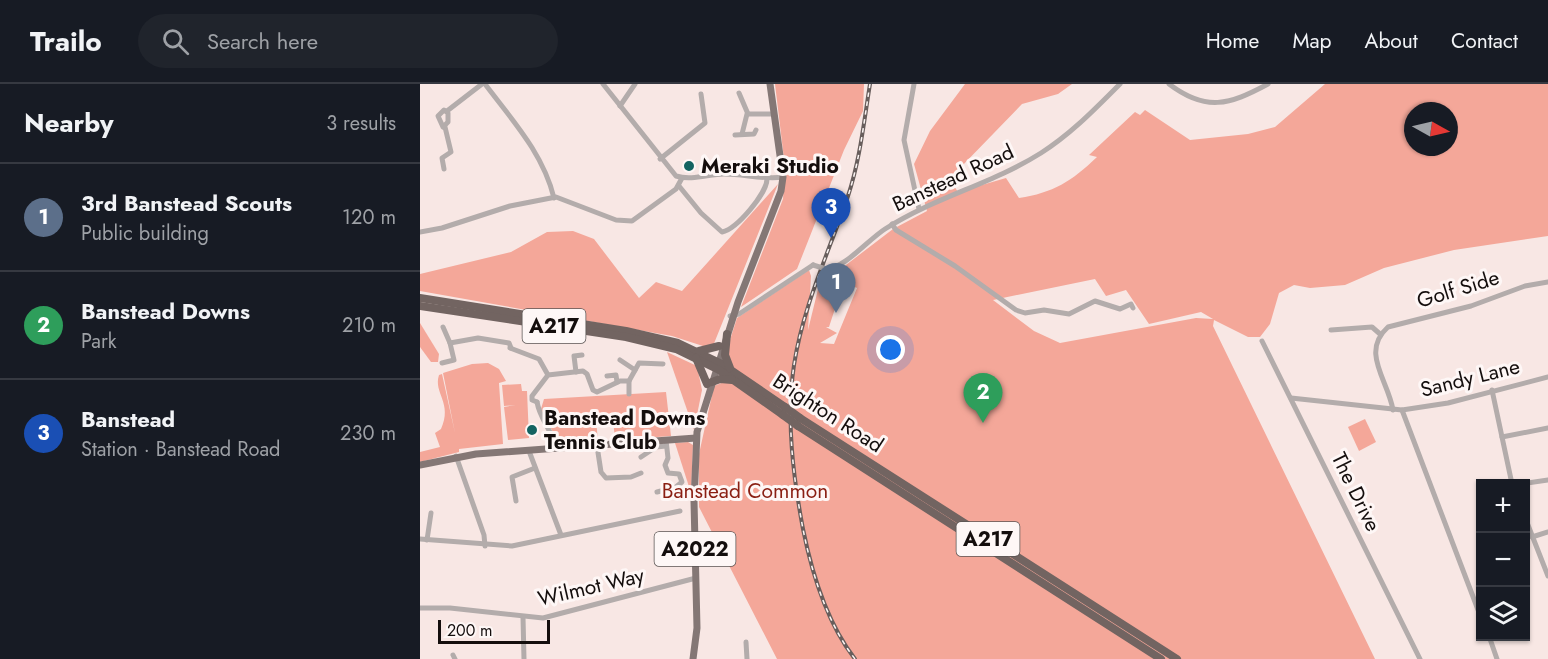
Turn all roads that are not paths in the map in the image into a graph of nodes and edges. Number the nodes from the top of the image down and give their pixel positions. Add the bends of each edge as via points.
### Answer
1 (483, 84) edge
2 (603, 84) edge
3 (635, 84) edge
4 (770, 84) edge
5 (914, 84) edge
6 (1120, 84) edge
7 (1168, 84) edge
8 (1268, 84) edge
9 (739, 93) dead end
10 (701, 94) dead end
11 (620, 106) junction
12 (447, 111) junction
13 (748, 114) junction
14 (774, 114) junction
15 (445, 127) junction
16 (756, 130) dead end
17 (660, 159) junction
18 (444, 169) dead end
19 (783, 177) junction
20 (682, 178) junction
21 (767, 178) junction
22 (679, 186) junction
23 (554, 198) junction
24 (919, 209) junction
25 (892, 224) junction
26 (420, 232) edge
27 (1548, 282) edge
28 (420, 298) edge
29 (420, 306) edge
30 (1133, 308) dead end
31 (732, 316) junction
32 (443, 327) dead end
33 (1331, 330) dead end
34 (727, 334) junction
35 (1380, 334) junction
36 (1262, 340) dead end
37 (450, 343) junction
38 (672, 345) junction
39 (719, 346) junction
40 (695, 354) junction
41 (582, 355) dead end
42 (620, 360) dead end
43 (442, 363) dead end
44 (663, 364) dead end
45 (715, 364) junction
46 (731, 369) junction
47 (635, 370) junction
48 (576, 372) junction
49 (548, 375) junction
50 (607, 376) dead end
51 (1548, 377) edge
52 (733, 380) junction
53 (629, 381) junction
54 (617, 382) junction
55 (710, 383) junction
56 (1492, 390) junction
57 (629, 394) dead end
58 (1291, 398) junction
59 (1393, 410) junction
60 (1402, 410) junction
61 (784, 411) junction
62 (799, 422) junction
63 (1548, 428) edge
64 (1502, 437) junction
65 (696, 438) junction
66 (597, 446) junction
67 (667, 448) junction
68 (556, 449) junction
69 (529, 451) junction
70 (456, 456) junction
71 (641, 457) dead end
72 (420, 465) edge
73 (535, 468) junction
74 (641, 473) dead end
75 (1511, 479) edge
76 (1548, 480) edge
77 (1530, 482) edge
78 (657, 492) dead end
79 (516, 501) dead end
80 (680, 511) dead end
81 (431, 513) dead end
82 (1530, 531) edge
83 (1548, 532) edge
84 (561, 536) junction
85 (1532, 537) junction
86 (420, 539) edge
87 (427, 540) junction
88 (485, 546) junction
89 (1548, 576) edge
90 (696, 578) junction
91 (1476, 604) edge
92 (420, 608) edge
93 (523, 617) junction
94 (1491, 641) edge
95 (746, 642) dead end
96 (524, 659) edge
97 (693, 659) edge
98 (747, 659) edge
99 (1161, 659) edge
100 (1177, 659) edge
101 (1420, 659) edge
102 (1497, 659) edge

1 - 12 street
1 - 23 street via 537,153
2 - 11 street
3 - 11 street
4 - 14 main road, A2022
5 - 24 street via 904,140
6 - 24 street, Banstead Road via 1071,132 1042,153 1012,170
7 - 8 street via 1190,99 1209,104 1235,99
9 - 13 street
10 - 17 street via 705,123
11 - 17 street
12 - 15 street
12 - 15 street via 442,110 438,116
13 - 14 street
13 - 16 street via 738,134 753,134
14 - 19 main road, A2022
15 - 18 street via 451,152 441,158
17 - 20 street
19 - 21 street
19 - 31 main road, A2022 via 778,200
20 - 21 street via 724,174
20 - 22 street
21 - 22 street via 762,195 731,230 724,232 701,213
22 - 23 street via 632,221 616,220
23 - 26 street via 510,206
24 - 25 street, Banstead Road
25 - 30 street via 1025,313 1044,310 1069,314 1095,301 1120,309 1131,304
25 - 31 street, Banstead Road, bridge via 838,267 813,266
27 - 35 street, Golf Side via 1400,323
28 - 38 highway, Brighton Road / A217 via 626,331
29 - 38 highway, Brighton Road / A217
31 - 34 main road, A2022
31 - 39 main road, A2022
32 - 37 street
33 - 35 street via 1371,327
34 - 45 main road, A2022
34 - 46 highway via 726,355
35 - 59 street via 1374,354
36 - 58 street, The Drive
37 - 43 street via 457,359
37 - 49 street via 485,338 539,359
38 - 40 highway, Brighton Road / A217
39 - 40 highway
39 - 45 main road, A2022
40 - 45 highway, Brighton Road / A217
40 - 55 highway
41 - 48 street via 574,356
42 - 47 street
44 - 47 street via 640,361
45 - 46 highway, Brighton Road / A217
45 - 52 highway, Brighton Road / A217
45 - 55 main road, A2022
46 - 61 highway, Brighton Road / A217
47 - 53 street
48 - 49 street
48 - 54 street via 587,374 595,392
49 - 68 street via 531,397 554,435
50 - 54 street via 616,375
51 - 56 street, Sandy Lane
52 - 55 highway via 723,378
52 - 61 highway, Brighton Road / A217
53 - 54 street
53 - 57 street
55 - 65 main road, A2022
56 - 60 street, Sandy Lane via 1448,403
56 - 64 street
58 - 59 street, Sandy Lane
58 - 101 street, The Drive
59 - 60 street, Sandy Lane
60 - 91 street
61 - 62 highway, Brighton Road / A217, bridge
62 - 99 highway, Brighton Road / A217
62 - 100 highway, Brighton Road / A217
63 - 64 street
64 - 75 street
65 - 67 main road
65 - 90 main road, A2022
66 - 67 main road
66 - 68 main road
66 - 74 street via 601,472 606,478
67 - 71 street via 656,447
67 - 78 street via 667,471 678,474 682,482
68 - 69 main road
69 - 70 main road
69 - 73 street
70 - 72 main road
70 - 88 street
73 - 79 street via 512,477
73 - 84 street
76 - 77 street
80 - 84 street
81 - 87 street
82 - 85 street
83 - 85 street
84 - 88 street via 517,546
85 - 89 street
86 - 87 street
87 - 88 street
90 - 93 street, Wilmot Way via 561,615
90 - 97 main road, A2022
92 - 93 street, Wilmot Way
93 - 96 street
94 - 102 street
95 - 98 street

